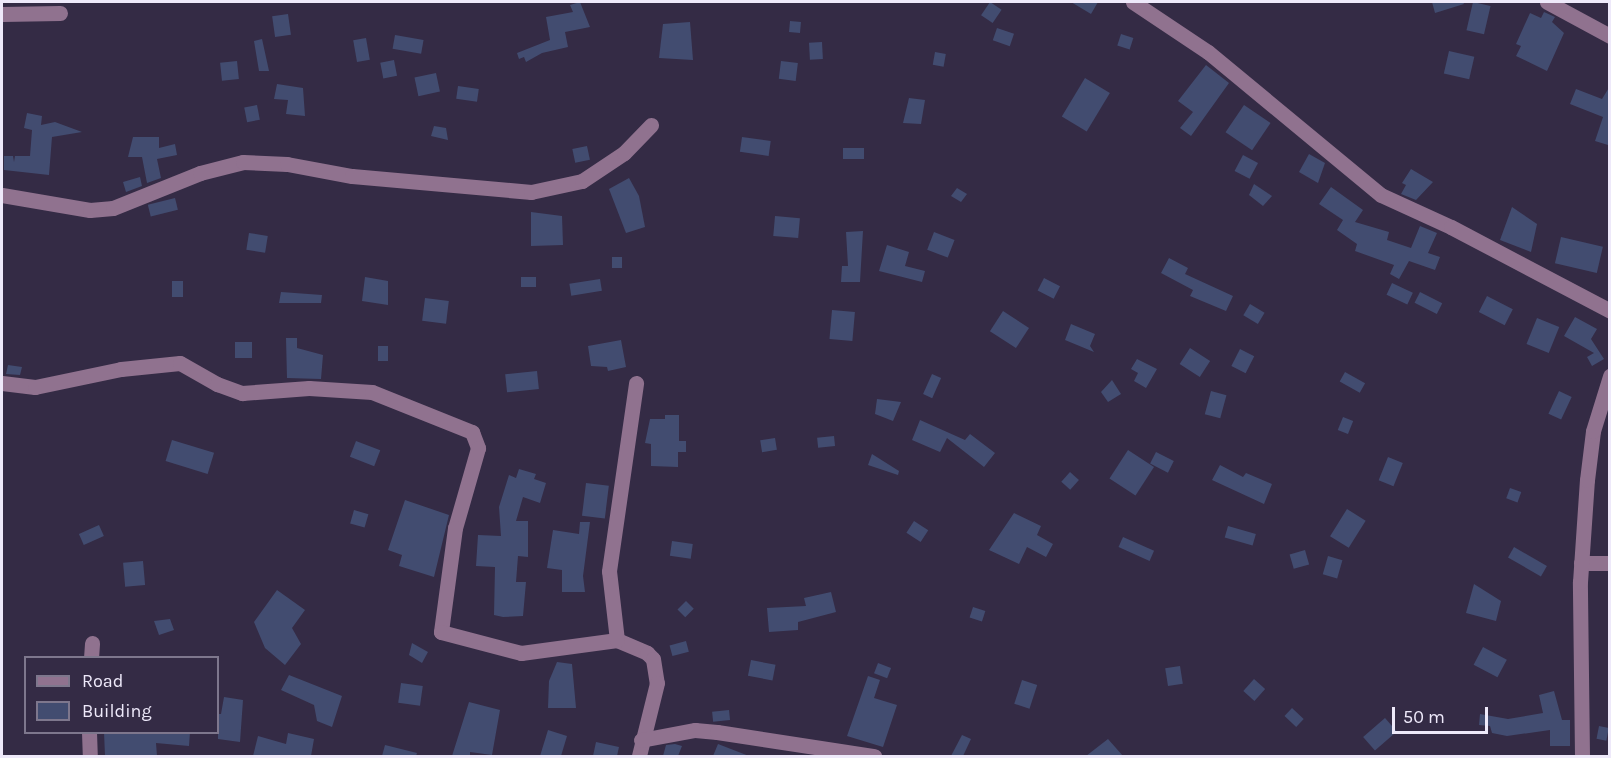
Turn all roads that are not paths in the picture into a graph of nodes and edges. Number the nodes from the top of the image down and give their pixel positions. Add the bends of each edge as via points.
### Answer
1 (1133, 2) edge
2 (1547, 2) edge
3 (60, 13) dead end
4 (2, 14) edge
5 (1610, 36) edge
6 (651, 125) dead end
7 (2, 195) edge
8 (1610, 311) edge
9 (1608, 382) edge
10 (2, 383) edge
11 (636, 383) dead end
12 (1581, 563) junction
13 (1610, 563) edge
14 (617, 640) junction
15 (89, 734) edge
16 (641, 740) junction
17 (90, 756) edge
18 (639, 756) edge
19 (874, 756) edge
20 (1585, 756) edge

1 - 8 street via 1208,52 1381,195 1451,227
2 - 5 street
3 - 4 street
6 - 7 street via 624,153 582,181 531,192 243,162 200,173 113,208 90,210
9 - 12 street via 1593,431
10 - 14 street via 35,387 121,369 180,363 242,393 356,389 460,426 477,438 478,448 454,528 441,632 521,652
11 - 14 street via 609,571
12 - 13 street
12 - 20 street
14 - 16 street via 647,653 656,669 657,682
15 - 17 street
16 - 18 street
16 - 19 street via 695,730

